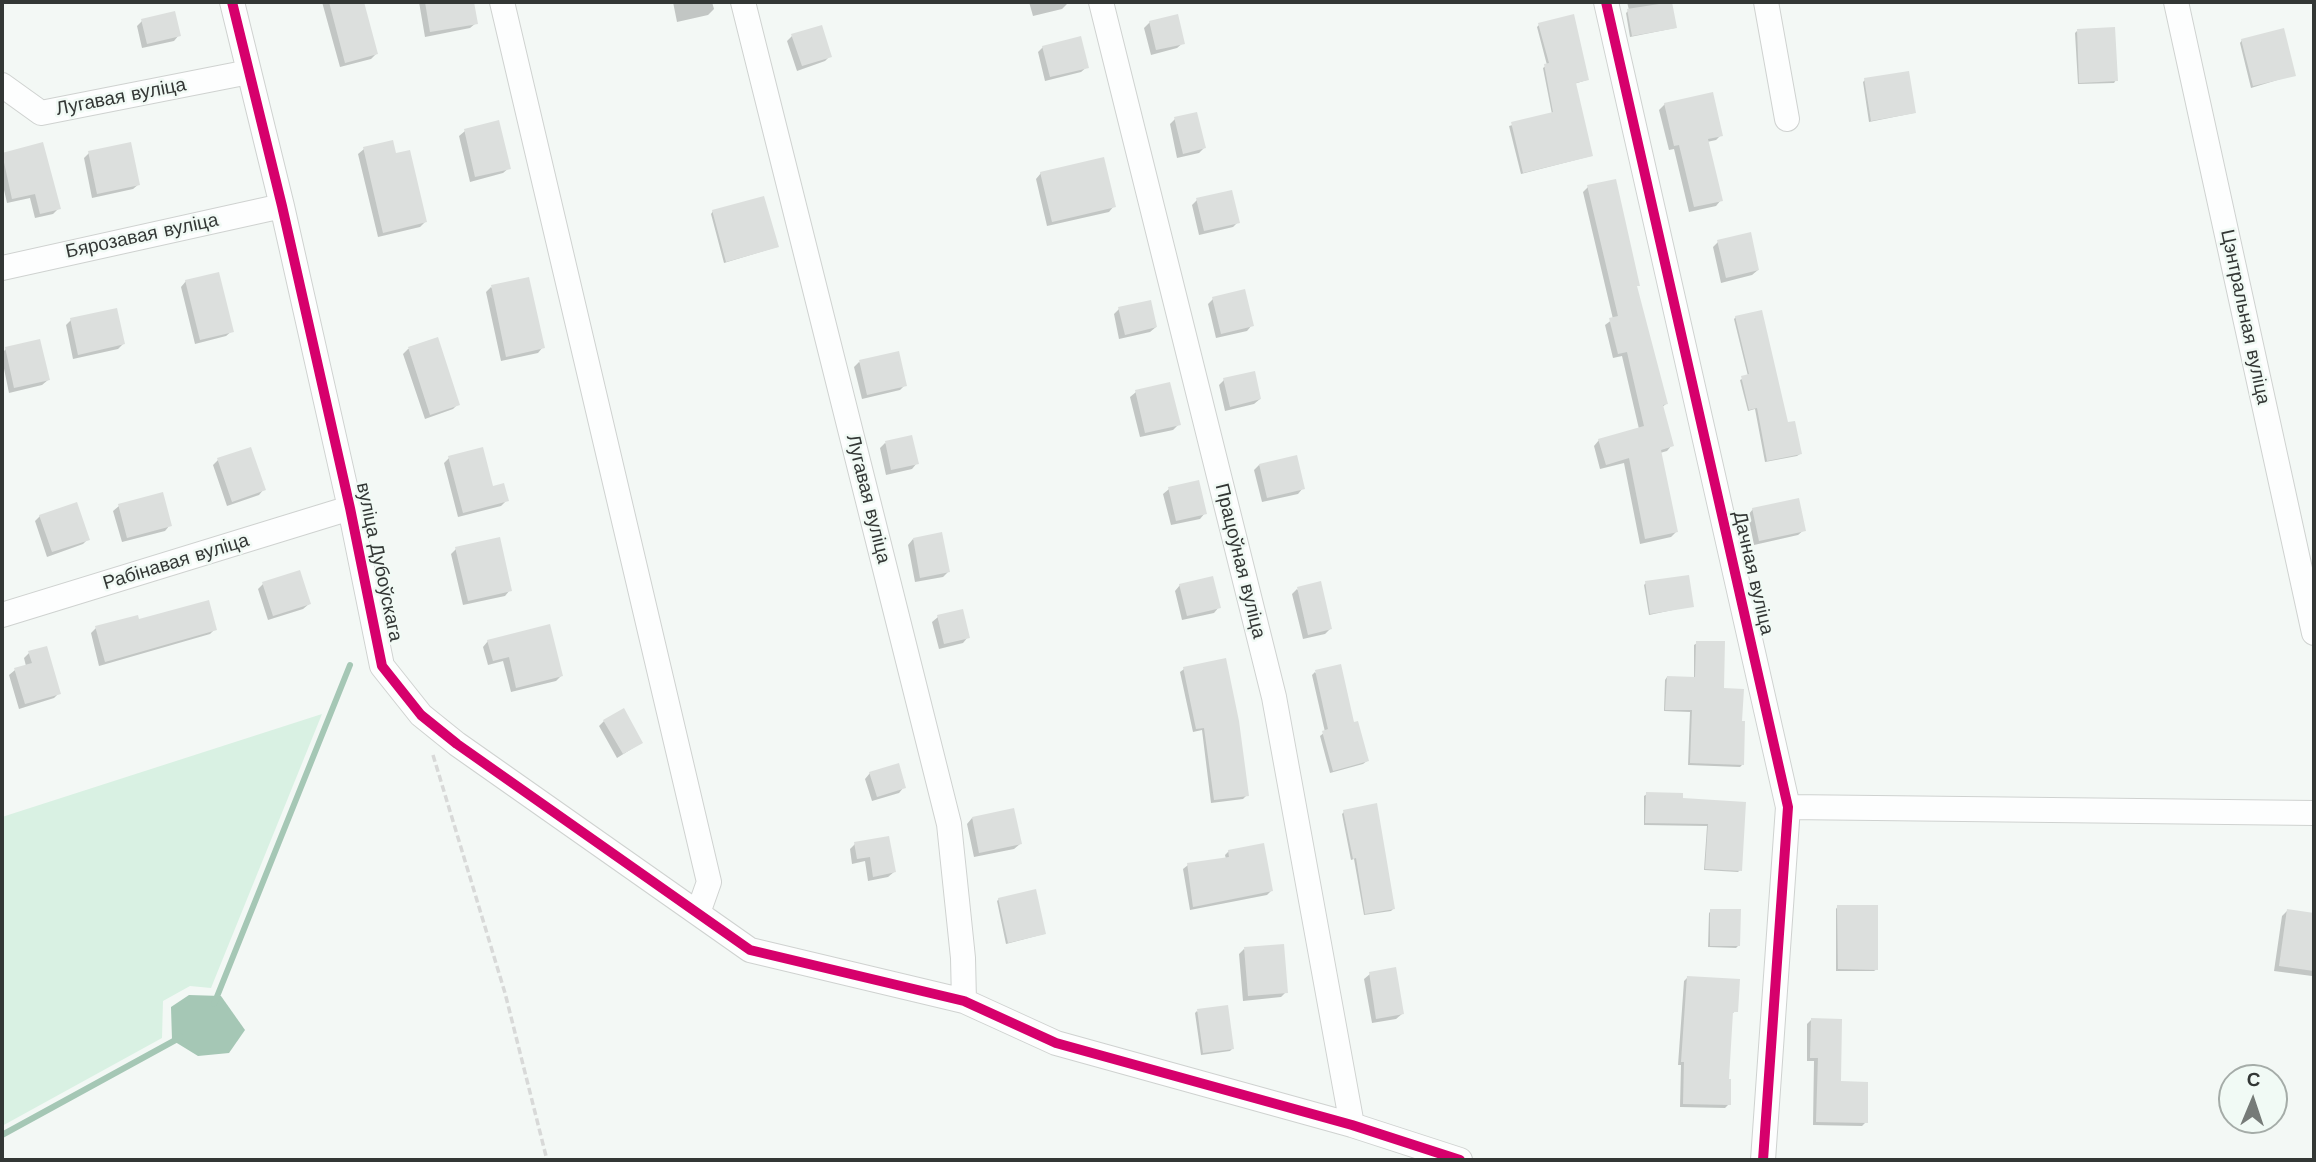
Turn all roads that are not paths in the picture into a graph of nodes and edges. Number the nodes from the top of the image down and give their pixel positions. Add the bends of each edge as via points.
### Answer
1 (232, 2) edge
2 (502, 2) edge
3 (743, 2) edge
4 (1101, 2) edge
5 (1606, 2) edge
6 (1766, 2) edge
7 (2176, 2) edge
8 (249, 72) junction
9 (2, 85) edge
10 (1787, 119) dead end
11 (282, 206) junction
12 (2, 268) edge
13 (351, 508) junction
14 (2, 615) edge
15 (2314, 633) edge
16 (1788, 807) junction
17 (2314, 813) edge
18 (698, 913) junction
19 (964, 1001) junction
20 (1352, 1125) junction
21 (1460, 1160) edge
22 (1763, 1160) edge

1 - 8 street, вуліца Дубоўскага
2 - 18 street via 709,882
3 - 19 street, Лугавая вуліца via 949,824
4 - 20 street, Працоўная вуліца via 1274,697
5 - 16 street, Дачная вуліца
6 - 10 street
7 - 15 street, Цэнтральная вуліца
8 - 9 street, Лугавая вуліца via 41,113
8 - 11 street, вуліца Дубоўскага
11 - 12 street, Бярозавая вуліца
11 - 13 street, вуліца Дубоўскага
13 - 14 street, Рабінавая вуліца
13 - 18 street, вуліца Дубоўскага via 382,666 421,715
16 - 17 street
16 - 22 street, Дачная вуліца
18 - 19 street, вуліца Дубоўскага via 750,950
19 - 20 street, вуліца Дубоўскага via 1056,1043
20 - 21 street, вуліца Дубоўскага

